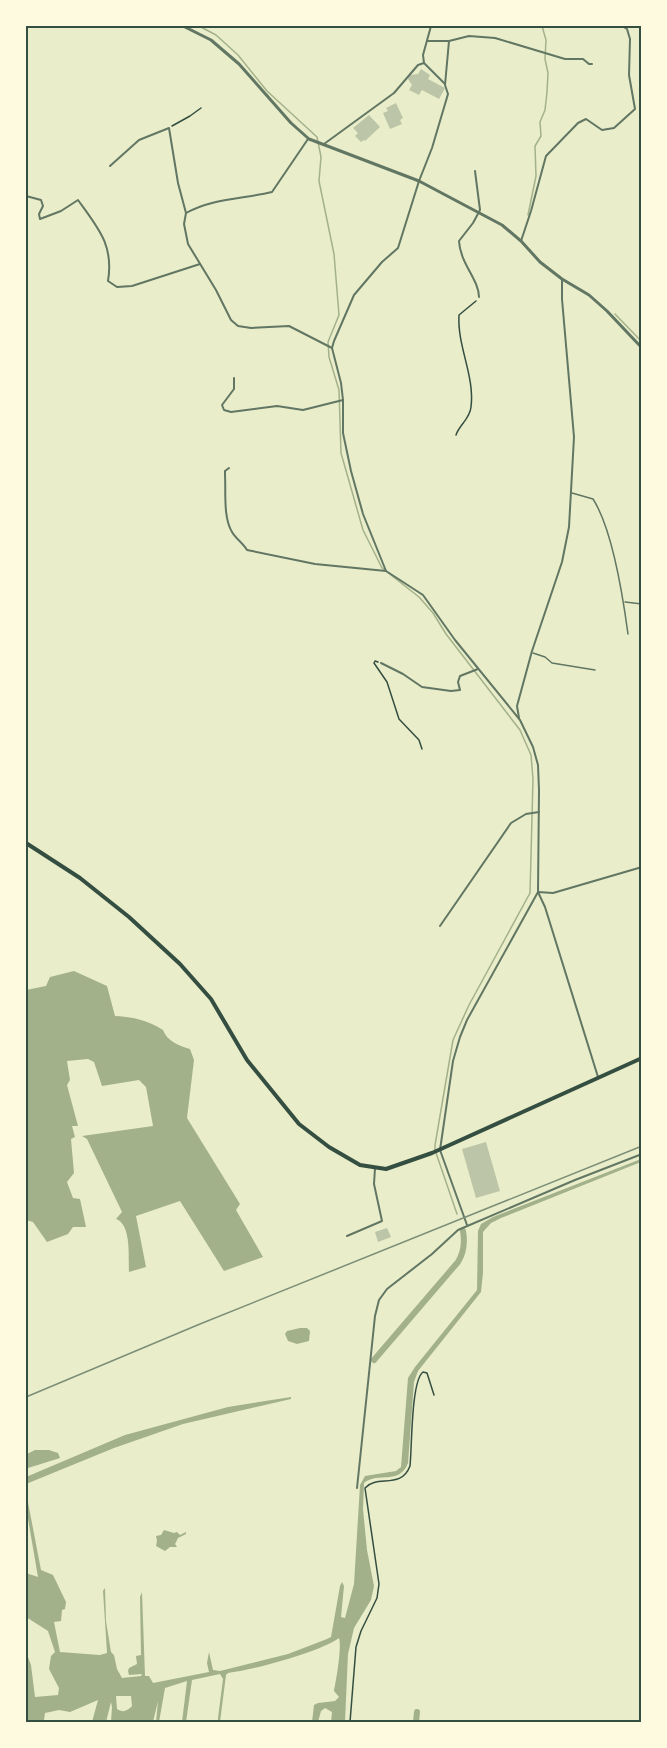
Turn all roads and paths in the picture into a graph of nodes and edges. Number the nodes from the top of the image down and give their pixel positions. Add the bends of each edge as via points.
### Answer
1 (183, 26) edge
2 (431, 26) edge
3 (622, 26) edge
4 (427, 41) junction
5 (449, 41) junction
6 (424, 63) junction
7 (592, 64) dead end
8 (445, 85) junction
9 (201, 108) dead end
10 (169, 128) junction
11 (309, 138) junction
12 (323, 144) junction
13 (110, 166) dead end
14 (475, 171) dead end
15 (418, 181) junction
16 (26, 196) edge
17 (186, 213) junction
18 (480, 213) junction
19 (521, 241) junction
20 (200, 264) junction
21 (562, 279) junction
22 (479, 297) joint
23 (331, 348) junction
24 (642, 348) edge
25 (234, 378) dead end
26 (343, 400) junction
27 (456, 435) dead end
28 (229, 468) dead end
29 (571, 493) junction
30 (385, 571) junction
31 (624, 602) junction
32 (642, 603) edge
33 (628, 634) dead end
34 (531, 653) junction
35 (381, 663) joint
36 (595, 670) dead end
37 (475, 671) junction
38 (520, 720) junction
39 (422, 749) dead end
40 (539, 812) junction
41 (26, 843) edge
42 (642, 867) edge
43 (538, 892) junction
44 (440, 926) dead end
45 (642, 1058) edge
46 (598, 1077) junction
47 (439, 1150) junction
48 (642, 1154) edge
49 (375, 1168) junction
50 (467, 1225) junction
51 (347, 1236) dead end
52 (434, 1395) dead end
53 (357, 1488) dead end
54 (350, 1722) edge

1 - 11 street via 211,40 232,58
2 - 4 street
3 - 19 street via 630,39 629,75 635,109 614,128 602,130 586,119 556,144 546,156
4 - 5 street
4 - 6 street
5 - 7 street via 470,36 495,38
5 - 8 street
6 - 8 street
6 - 12 street via 394,93
8 - 15 street via 448,94
9 - 10 path
10 - 13 street via 139,140
10 - 17 street
11 - 12 street
11 - 17 street via 272,192 225,199
12 - 15 street
14 - 18 street
15 - 18 street
15 - 23 street via 398,248 354,295
16 - 20 street via 41,200 40,219 78,200 108,248 108,281 117,287 132,286
17 - 20 street via 188,244
18 - 19 street
18 - 22 street via 459,241
19 - 21 street
20 - 23 street via 238,326 289,326
21 - 24 street via 608,311
21 - 29 street via 574,437
22 - 27 path via 459,315 472,385 471,410
23 - 26 street
25 - 26 street via 234,389 222,405 231,412 277,406 303,410
26 - 30 street via 343,433 351,471
28 - 30 street via 225,471 227,519 232,533 247,550 315,564
29 - 31 lane via 593,499 596,505 608,531
29 - 34 street via 562,562
30 - 37 street via 423,595
31 - 32 lane
31 - 33 lane
34 - 36 lane via 552,663
34 - 38 street via 517,706
35 - 37 street via 422,687 451,691 460,690 460,676
35 - 39 path via 374,663 387,682 399,719 419,740
37 - 38 street
38 - 40 street via 538,765
40 - 43 street
40 - 44 street via 511,823
41 - 49 main road via 80,878 180,964 211,999 247,1060 299,1124 349,1160
42 - 43 street via 553,892
43 - 46 street
43 - 47 street via 460,1037
45 - 46 main road
46 - 47 main road
47 - 49 main road via 386,1169
47 - 50 street
48 - 50 street
49 - 51 street via 374,1184 382,1221
50 - 53 street via 387,1289 379,1300
52 - 54 path via 428,1373 423,1372 416,1388 408,1473 365,1488 379,1584 356,1647

